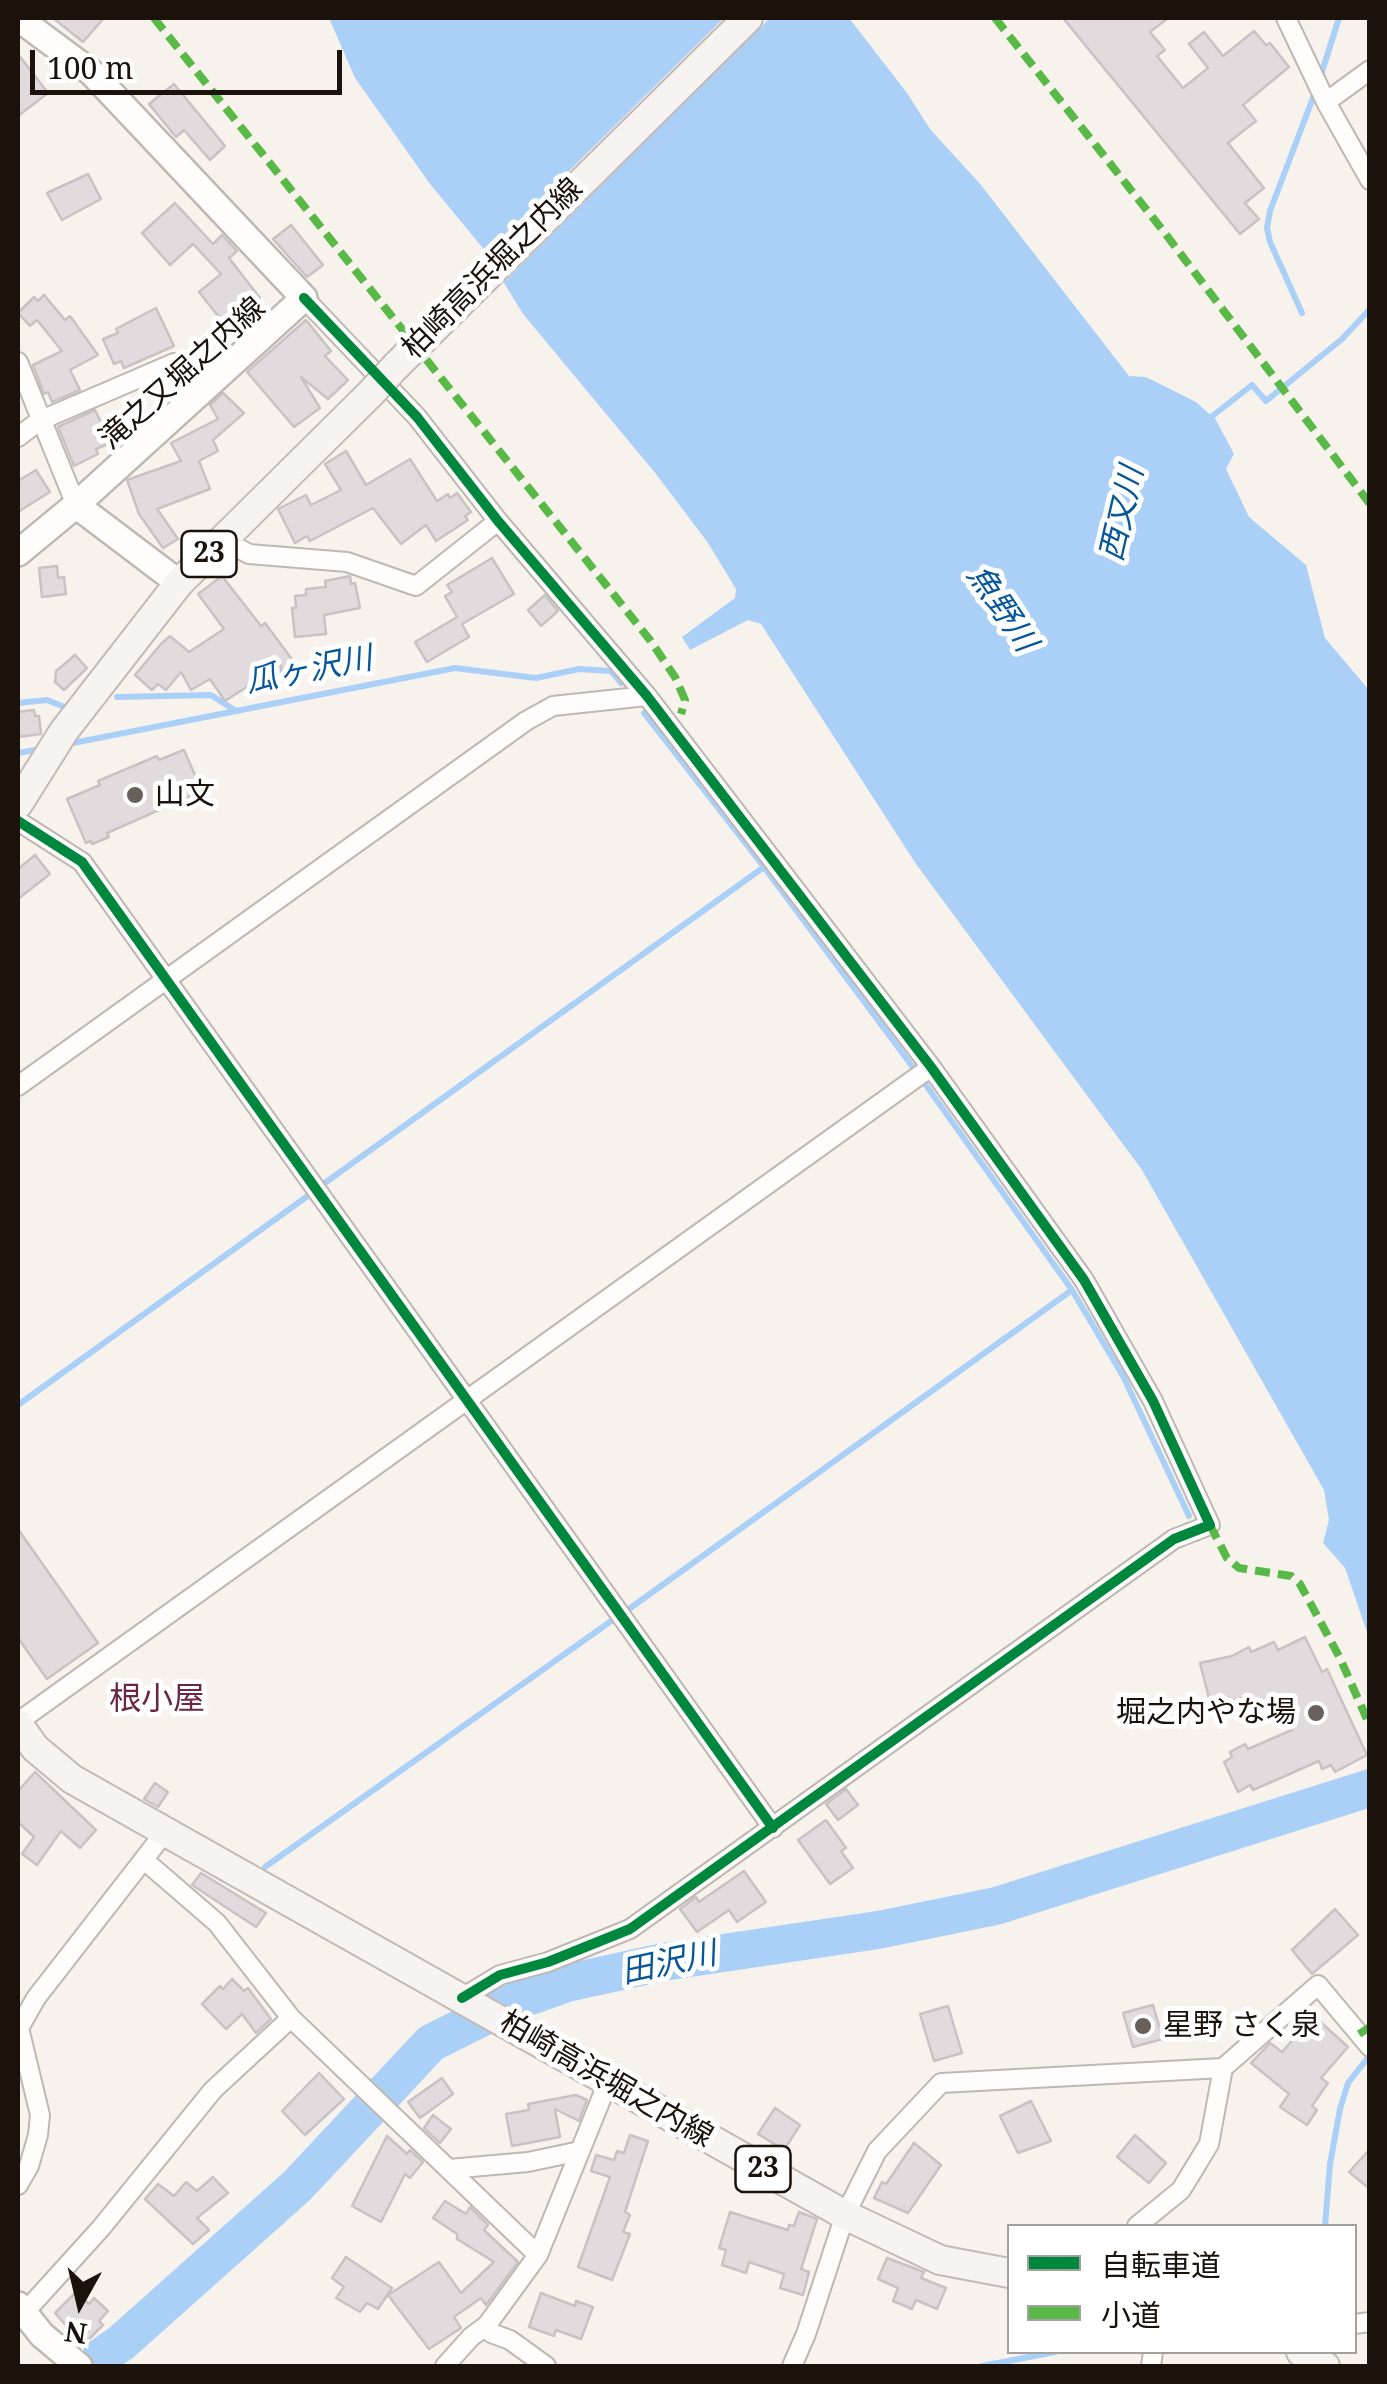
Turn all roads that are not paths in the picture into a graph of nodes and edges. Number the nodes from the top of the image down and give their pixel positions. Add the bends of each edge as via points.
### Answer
1 (18, 18) edge
2 (748, 18) edge
3 (1286, 18) edge
4 (1370, 70) edge
5 (1325, 99) junction
6 (1370, 180) edge
7 (304, 298) junction
8 (18, 362) edge
9 (210, 384) junction
10 (40, 422) junction
11 (18, 436) edge
12 (76, 505) junction
13 (498, 521) junction
14 (223, 540) junction
15 (18, 553) edge
16 (179, 583) junction
17 (647, 696) junction
18 (18, 804) edge
19 (18, 821) edge
20 (166, 981) junction
21 (932, 1067) junction
22 (18, 1086) edge
23 (465, 1402) junction
24 (18, 1723) edge
25 (773, 1828) junction
26 (165, 1832) junction
27 (144, 1860) junction
28 (469, 2002) junction
29 (290, 2018) junction
30 (18, 2028) edge
31 (1370, 2047) edge
32 (1223, 2068) junction
33 (608, 2082) junction
34 (580, 2151) junction
35 (449, 2169) junction
36 (18, 2185) edge
37 (845, 2215) junction
38 (1140, 2224) edge
39 (538, 2256) junction
40 (1007, 2272) edge
41 (21, 2309) edge
42 (486, 2324) junction
43 (79, 2366) edge
44 (445, 2366) edge
45 (546, 2366) edge
46 (792, 2366) edge

1 - 7 main road, 滝之又堀之内線 via 92,73
2 - 14 main road, 柏崎高浜堀之内線 / 23, bridge
3 - 5 street
4 - 5 street
5 - 6 street
7 - 9 main road, 滝之又堀之内線
7 - 13 street via 417,417
8 - 10 street
9 - 10 street via 174,362
9 - 12 main road, 滝之又堀之内線
10 - 11 street
10 - 12 street
12 - 15 main road, 滝之又堀之内線
12 - 16 main road
13 - 14 street via 416,586 347,562 249,554
13 - 17 street
14 - 16 main road, 柏崎高浜堀之内線 / 23
16 - 18 main road, 柏崎高浜堀之内線 / 23 via 64,732
17 - 20 street via 552,706 526,721
17 - 21 street
19 - 20 street via 82,862
20 - 22 street
20 - 23 street
21 - 23 street
21 - 25 street via 1084,1280 1153,1401 1210,1525 1174,1539
23 - 24 street
23 - 25 street
24 - 26 main road, 柏崎高浜堀之内線 / 23 via 72,1779
25 - 28 street via 630,1929 500,1975
26 - 27 street
26 - 28 main road, 柏崎高浜堀之内線 / 23
27 - 29 street via 217,1923
27 - 30 street
28 - 33 main road, 柏崎高浜堀之内線 / 23
29 - 35 street
29 - 41 street via 213,2090 101,2228
30 - 36 street via 40,2115
31 - 32 street via 1318,1984
32 - 37 street via 942,2083 877,2151
32 - 38 street via 1209,2144 1180,2190
33 - 34 street
33 - 37 main road, 柏崎高浜堀之内線 / 23
34 - 35 street
34 - 39 street
35 - 39 street
37 - 40 main road, 柏崎高浜堀之内線 / 23 via 940,2260
37 - 46 street
39 - 42 street
41 - 43 main road
42 - 44 street
42 - 45 street

